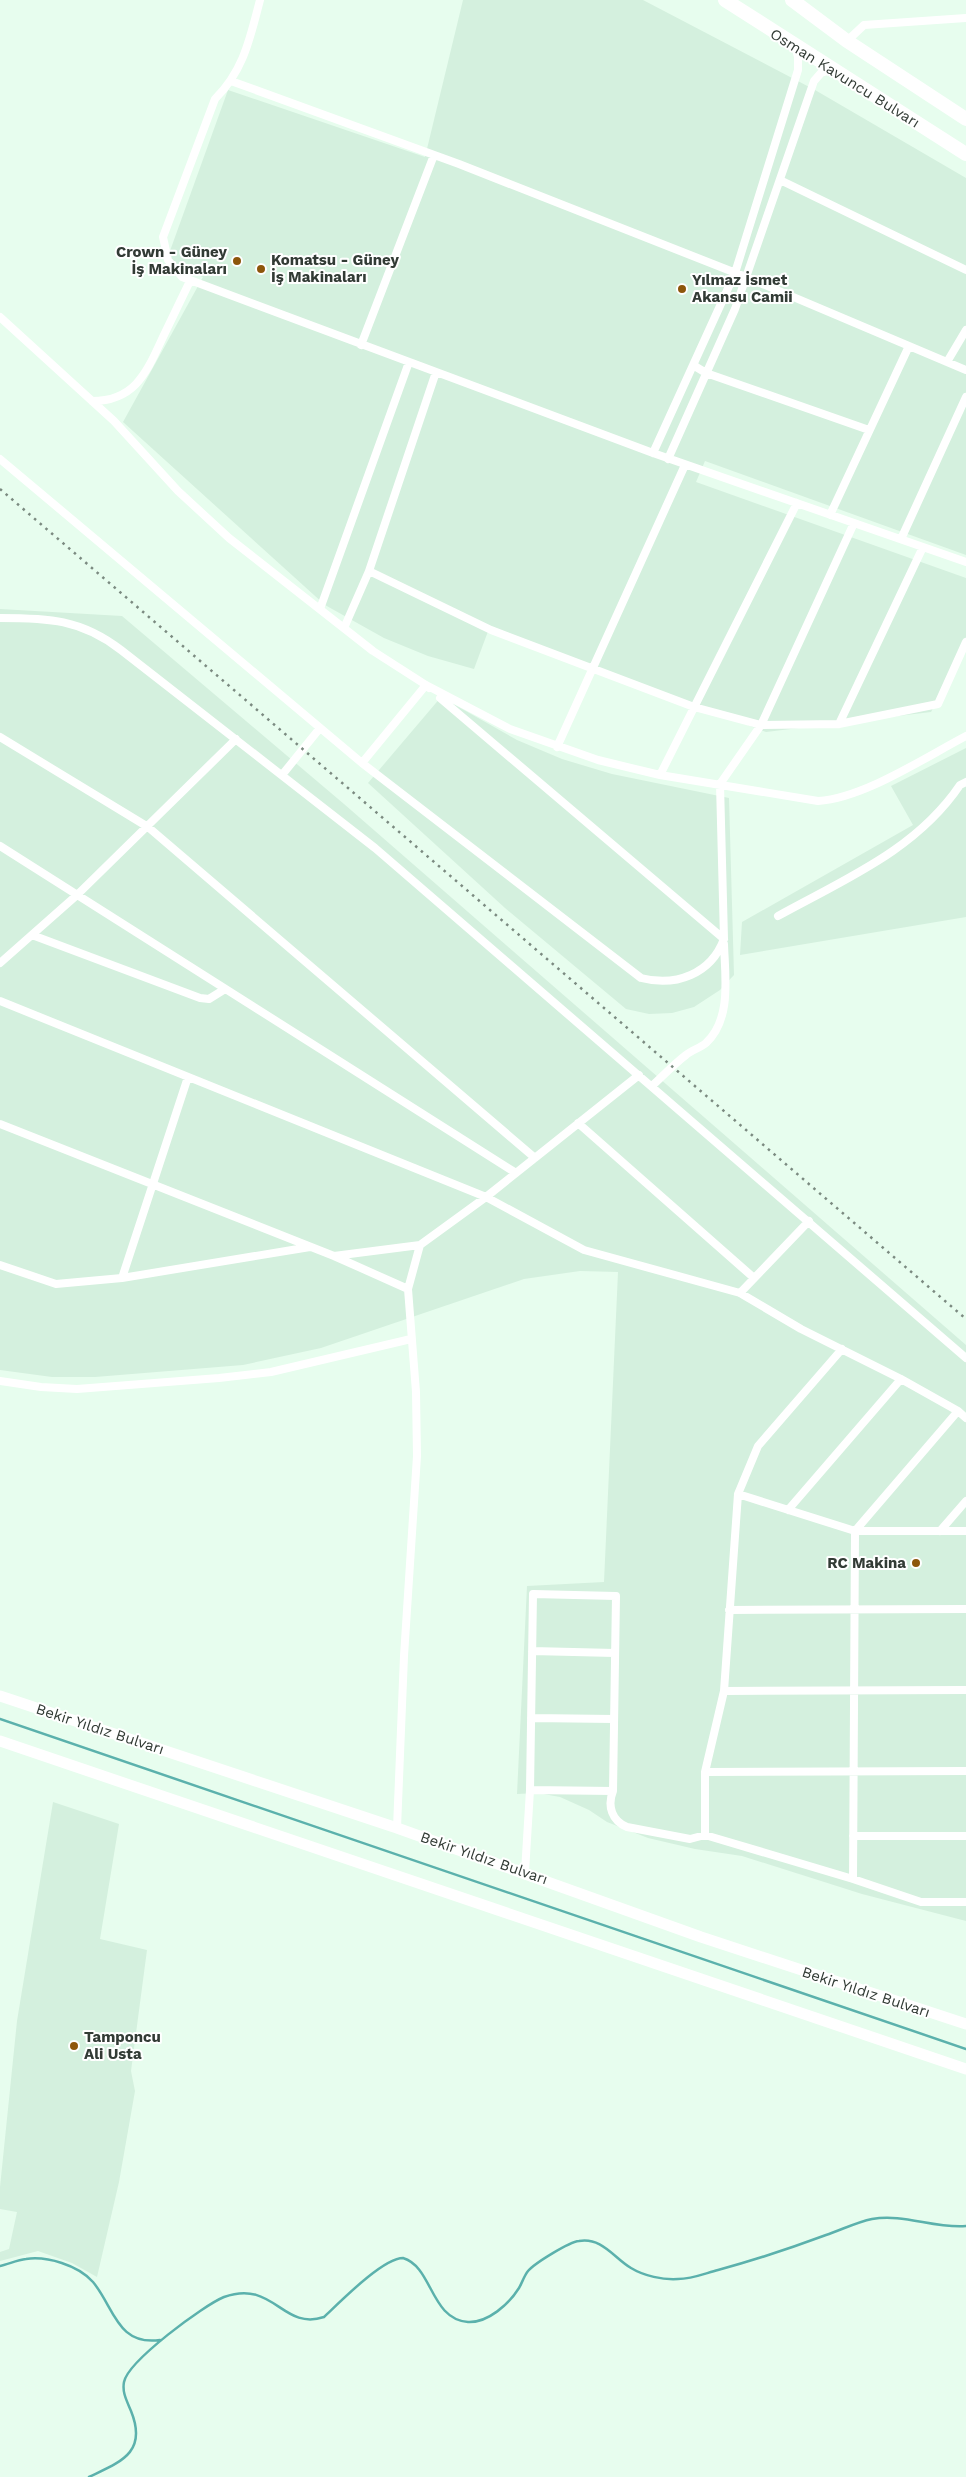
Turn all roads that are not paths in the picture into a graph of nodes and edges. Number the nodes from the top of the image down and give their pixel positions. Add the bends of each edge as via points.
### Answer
1 (260, 0) edge
2 (725, 0) edge
3 (792, 0) edge
4 (966, 18) edge
5 (847, 42) junction
6 (795, 46) junction
7 (832, 69) junction
8 (231, 82) junction
9 (966, 119) edge
10 (966, 154) edge
11 (434, 155) junction
12 (780, 180) junction
13 (966, 270) edge
14 (735, 273) junction
15 (746, 277) junction
16 (190, 281) junction
17 (0, 317) edge
18 (966, 330) edge
19 (362, 345) junction
20 (909, 346) junction
21 (409, 362) junction
22 (947, 362) junction
23 (693, 366) junction
24 (966, 370) edge
25 (436, 372) junction
26 (706, 373) junction
27 (966, 397) edge
28 (92, 401) junction
29 (869, 430) junction
30 (653, 453) junction
31 (0, 458) edge
32 (668, 458) junction
33 (685, 465) junction
34 (797, 504) junction
35 (830, 515) junction
36 (854, 523) junction
37 (901, 539) junction
38 (923, 547) junction
39 (966, 562) edge
40 (368, 571) junction
41 (320, 609) junction
42 (0, 618) edge
43 (344, 628) junction
44 (966, 642) edge
45 (593, 668) junction
46 (426, 686) junction
47 (694, 707) junction
48 (839, 724) junction
49 (761, 725) junction
50 (320, 728) junction
51 (966, 736) edge
52 (0, 737) edge
53 (236, 739) junction
54 (557, 747) junction
55 (362, 763) junction
56 (282, 775) junction
57 (660, 775) junction
58 (966, 782) edge
59 (720, 784) junction
60 (148, 828) junction
61 (0, 846) edge
62 (77, 895) junction
63 (778, 916) dead end
64 (32, 935) junction
65 (724, 939) junction
66 (0, 963) edge
67 (225, 989) junction
68 (0, 1001) edge
69 (639, 1075) junction
70 (188, 1077) junction
71 (652, 1086) junction
72 (578, 1123) junction
73 (0, 1124) edge
74 (535, 1158) junction
75 (516, 1174) junction
76 (151, 1184) junction
77 (486, 1197) junction
78 (809, 1222) junction
79 (420, 1245) junction
80 (311, 1247) junction
81 (334, 1256) junction
82 (0, 1265) edge
83 (122, 1278) junction
84 (754, 1278) junction
85 (408, 1289) junction
86 (740, 1293) junction
87 (410, 1338) junction
88 (842, 1350) junction
89 (966, 1358) edge
90 (901, 1379) junction
91 (0, 1381) edge
92 (958, 1411) junction
93 (966, 1418) edge
94 (738, 1494) junction
95 (966, 1501) edge
96 (788, 1510) junction
97 (854, 1531) junction
98 (940, 1531) junction
99 (966, 1531) edge
100 (854, 1609) junction
101 (966, 1609) edge
102 (729, 1610) junction
103 (532, 1651) junction
104 (615, 1653) junction
105 (966, 1690) edge
106 (724, 1691) junction
107 (854, 1691) junction
108 (0, 1696) edge
109 (531, 1718) junction
110 (614, 1719) junction
111 (0, 1741) edge
112 (966, 1770) edge
113 (854, 1771) junction
114 (705, 1772) junction
115 (530, 1790) junction
116 (613, 1792) junction
117 (397, 1828) junction
118 (705, 1836) junction
119 (853, 1836) junction
120 (966, 1836) edge
121 (525, 1872) junction
122 (853, 1879) junction
123 (966, 1902) edge
124 (966, 2024) edge
125 (966, 2069) edge

1 - 8 street via 247,49
2 - 6 highway, Osman Kavuncu Bulvarı
3 - 5 highway, Osman Kavuncu Bulvarı
4 - 5 street via 864,24
5 - 9 highway, Osman Kavuncu Bulvarı
6 - 7 highway, Osman Kavuncu Bulvarı
6 - 14 street via 798,70
7 - 10 highway, Osman Kavuncu Bulvarı
7 - 12 street via 821,73 814,81
8 - 11 street
8 - 16 street via 215,99 163,237 172,267
11 - 14 street
11 - 19 street
12 - 13 street
12 - 15 street
14 - 15 street
14 - 23 street
15 - 20 street
15 - 26 street
16 - 19 street
16 - 28 street via 140,380 116,397
17 - 28 street
18 - 22 street
19 - 21 street
20 - 22 street
20 - 29 street
21 - 25 street
21 - 41 street
22 - 24 street
23 - 26 street
23 - 30 street
25 - 30 street
25 - 40 street
26 - 29 street
26 - 32 street
27 - 37 street
28 - 41 street via 203,515
29 - 35 street
30 - 32 street
31 - 50 street
32 - 33 street
33 - 34 street
33 - 45 street
34 - 35 street
34 - 47 street
35 - 36 street
36 - 37 street
36 - 49 street
37 - 38 street
38 - 39 street
38 - 48 street
40 - 43 street
40 - 45 street via 491,630
41 - 43 street
42 - 53 street via 61,620 98,634
43 - 46 street
44 - 48 street via 938,704
45 - 47 street
45 - 54 street
46 - 54 street via 481,716
46 - 55 street
46 - 65 street
47 - 49 street
47 - 57 street
48 - 49 street
49 - 59 street
50 - 55 street
50 - 56 street
51 - 59 street via 858,793 838,799 808,800
52 - 60 street
53 - 56 street
53 - 60 street
54 - 57 street
55 - 65 street via 641,978 666,981 690,976 712,961
56 - 69 street via 376,848
57 - 59 street
58 - 63 street via 960,785 932,821 896,850
59 - 65 street
60 - 62 street
60 - 74 street
61 - 62 street
62 - 64 street
62 - 67 street
64 - 66 street
64 - 67 street via 200,998 209,999
65 - 71 street via 725,999 715,1031
67 - 75 street
68 - 70 street
69 - 71 street
69 - 72 street
70 - 76 street
70 - 77 street
71 - 78 street
72 - 74 street
72 - 84 street
73 - 76 street
74 - 75 street
75 - 77 street
76 - 80 street
76 - 83 street
77 - 79 street
77 - 86 street via 584,1250
78 - 84 street
78 - 89 street
79 - 81 street
79 - 85 street
80 - 81 street
80 - 83 street
81 - 85 street
82 - 83 street via 56,1284
84 - 86 street
85 - 87 street
86 - 88 street
87 - 91 street via 271,1372 219,1378 77,1388
87 - 117 street via 416,1392 417,1456
88 - 90 street
88 - 94 street via 758,1446
90 - 92 street
90 - 96 street
92 - 93 street
92 - 97 street
94 - 96 street
94 - 102 street
95 - 98 street
96 - 97 street
97 - 98 street
97 - 100 street
98 - 99 street
100 - 101 street
100 - 102 street
100 - 107 street
102 - 106 street
103 - 104 street
103 - 104 street via 533,1594 616,1596
103 - 109 street
104 - 110 street
105 - 107 street
106 - 107 street
106 - 114 street
107 - 113 street
108 - 117 main road, Bekir Yıldız Bulvarı
109 - 110 street
109 - 115 street
110 - 116 street
111 - 125 main road
112 - 113 street
113 - 114 street
113 - 119 street
114 - 118 street
115 - 116 street
115 - 121 street
116 - 118 street via 610,1808 623,1826 690,1839
117 - 121 main road, Bekir Yıldız Bulvarı
118 - 122 street
119 - 120 street
119 - 122 street
121 - 124 main road, Bekir Yıldız Bulvarı via 701,1937
122 - 123 street via 921,1902

